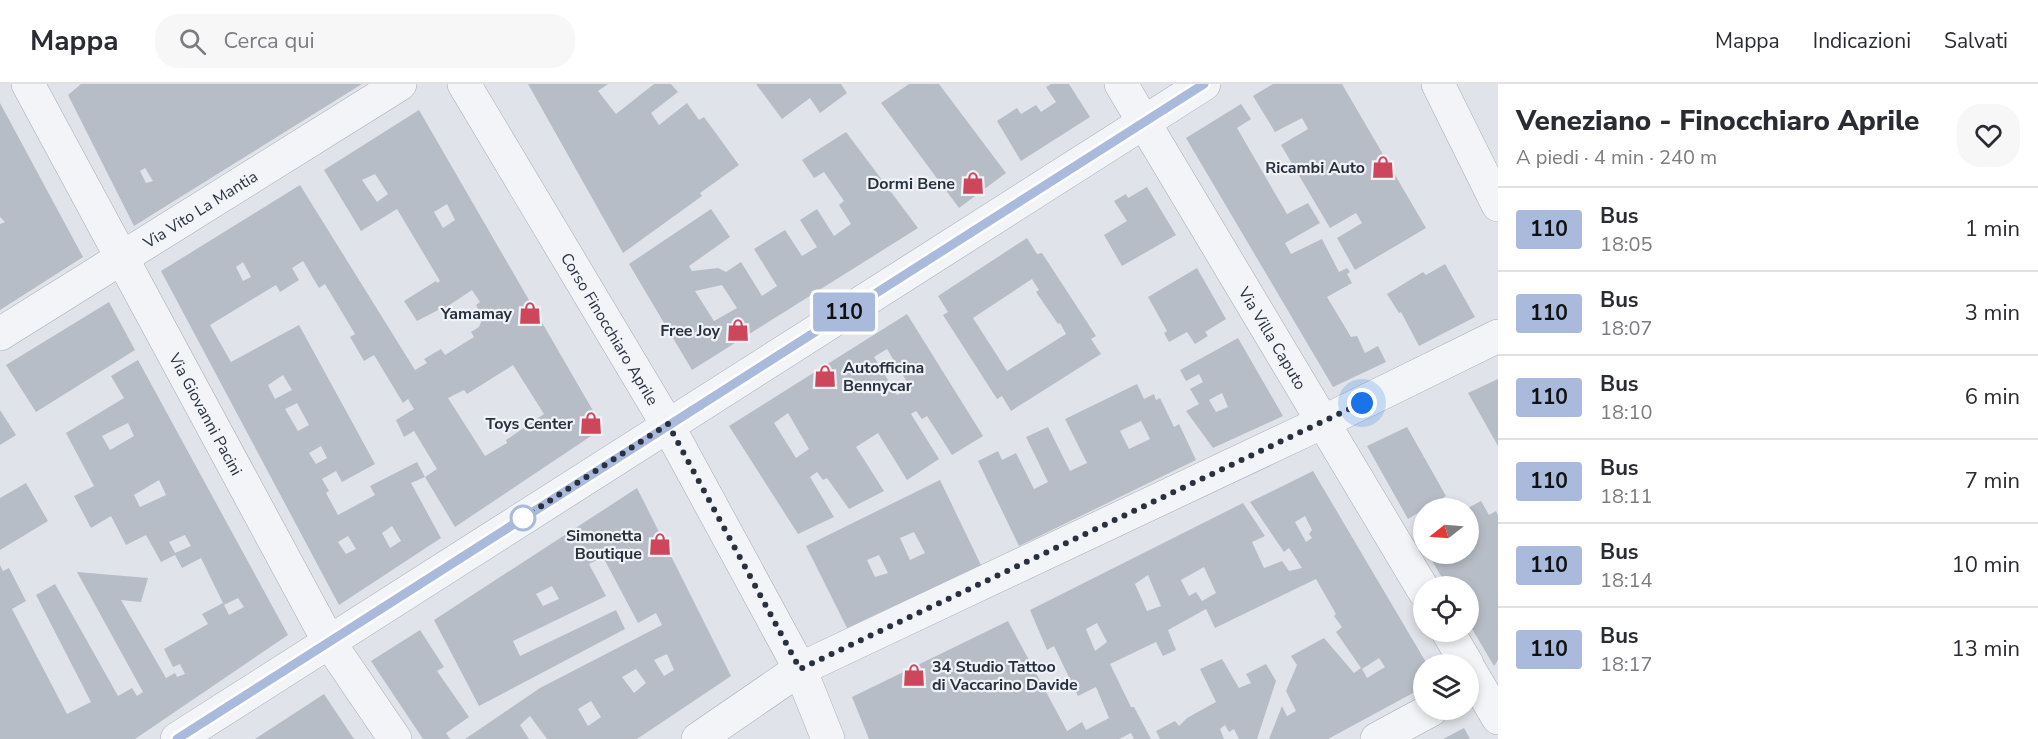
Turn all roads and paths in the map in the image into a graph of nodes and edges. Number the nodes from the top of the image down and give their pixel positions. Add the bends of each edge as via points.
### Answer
1 (27, 84) edge
2 (400, 84) edge
3 (464, 84) edge
4 (1121, 84) edge
5 (1204, 84) edge
6 (1438, 84) edge
7 (1143, 123) junction
8 (1498, 205) edge
9 (122, 257) junction
10 (0, 334) edge
11 (1498, 336) edge
12 (1323, 422) junction
13 (668, 424) junction
14 (1415, 576) edge
15 (329, 642) junction
16 (800, 669) junction
17 (1479, 688) edge
18 (1498, 717) edge
19 (1413, 720) edge
20 (177, 739) edge
21 (395, 739) edge
22 (698, 739) edge
23 (828, 739) edge
24 (1377, 739) edge

1 - 9 street, Via Giovanni Pacini
2 - 9 street, Via Vito La Mantia
3 - 13 street, Corso Finocchiaro Aprile
4 - 7 street, Via Villa Caputo
5 - 7 street
6 - 8 street
7 - 12 street, Via Villa Caputo
7 - 13 street
9 - 10 street, Via Vito La Mantia
9 - 15 street, Via Giovanni Pacini
11 - 12 street
12 - 14 street, Via Villa Caputo
12 - 16 street
13 - 15 street
13 - 16 street, Corso Finocchiaro Aprile
15 - 20 street
15 - 21 street, Via Giovanni Pacini
16 - 22 street
16 - 23 street, Corso Finocchiaro Aprile
17 - 18 street
19 - 24 street

